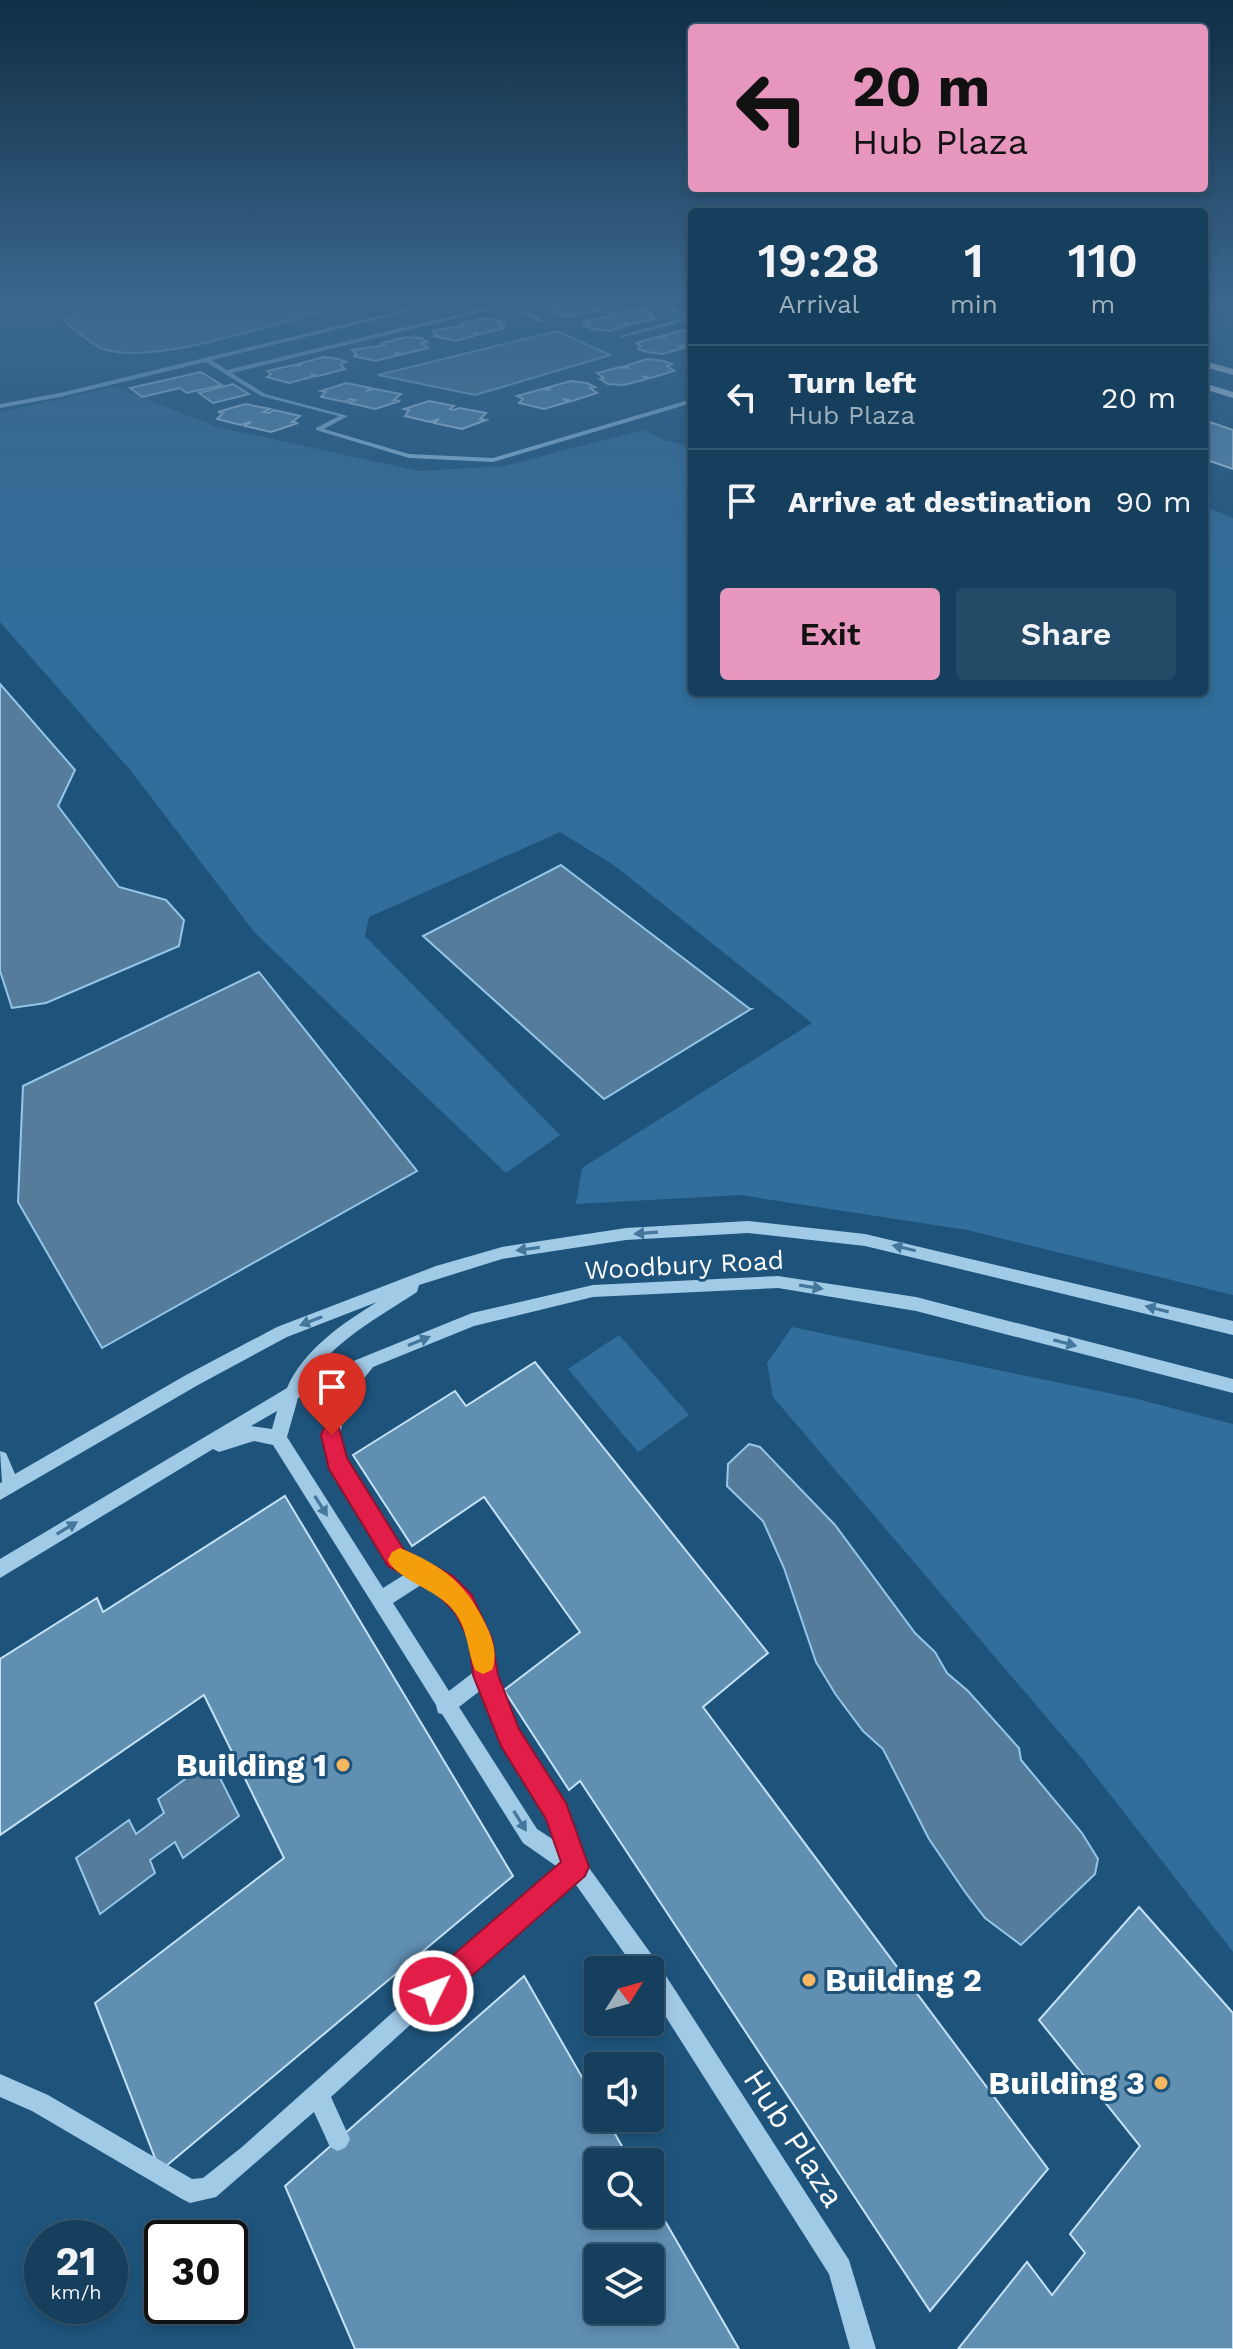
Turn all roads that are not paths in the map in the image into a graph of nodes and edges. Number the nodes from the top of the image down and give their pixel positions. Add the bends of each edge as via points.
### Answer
1 (312, 408) edge
2 (670, 408) edge
3 (436, 1272) junction
4 (1233, 1328) edge
5 (370, 1361) junction
6 (1233, 1386) edge
7 (290, 1394) junction
8 (278, 1438) junction
9 (199, 1450) junction
10 (0, 1459) edge
11 (6, 1488) edge
12 (0, 1569) edge
13 (423, 1573) junction
14 (380, 1601) junction
15 (485, 1675) junction
16 (445, 1706) junction
17 (576, 1867) junction
18 (638, 1956) edge
19 (664, 1994) edge
20 (0, 2085) edge
21 (318, 2095) junction
22 (338, 2139) dead end
23 (863, 2349) edge

1 - 2 street via 345,416 318,429 409,456 493,460
4 -> 3 street, Woodbury Road via 865,1240 748,1227 626,1234 502,1253
3 - 7 street via 331,1342 304,1368
3 -> 11 street, Woodbury Road via 282,1332
5 -> 6 street, Woodbury Road via 472,1320 593,1291 778,1282 916,1304
5 - 7 street, Woodbury Road
5 - 13 street, Hub Plaza via 338,1405 332,1435 337,1462 396,1558
7 - 8 street
7 - 9 street, Woodbury Road
8 - 9 street via 254,1433
8 -> 14 street, Hub Plaza
12 -> 9 street, Woodbury Road
10 - 11 street
13 - 14 street
13 - 15 street, Hub Plaza via 463,1603 480,1639
14 - 16 street, Hub Plaza
15 - 16 street
15 - 17 street, Hub Plaza via 510,1737 556,1813
16 -> 17 street, Hub Plaza via 530,1836
17 - 18 street, Hub Plaza
17 - 21 street
19 - 23 street, Hub Plaza via 840,2269
20 - 21 street via 190,2191 208,2189 227,2175
21 - 22 street

